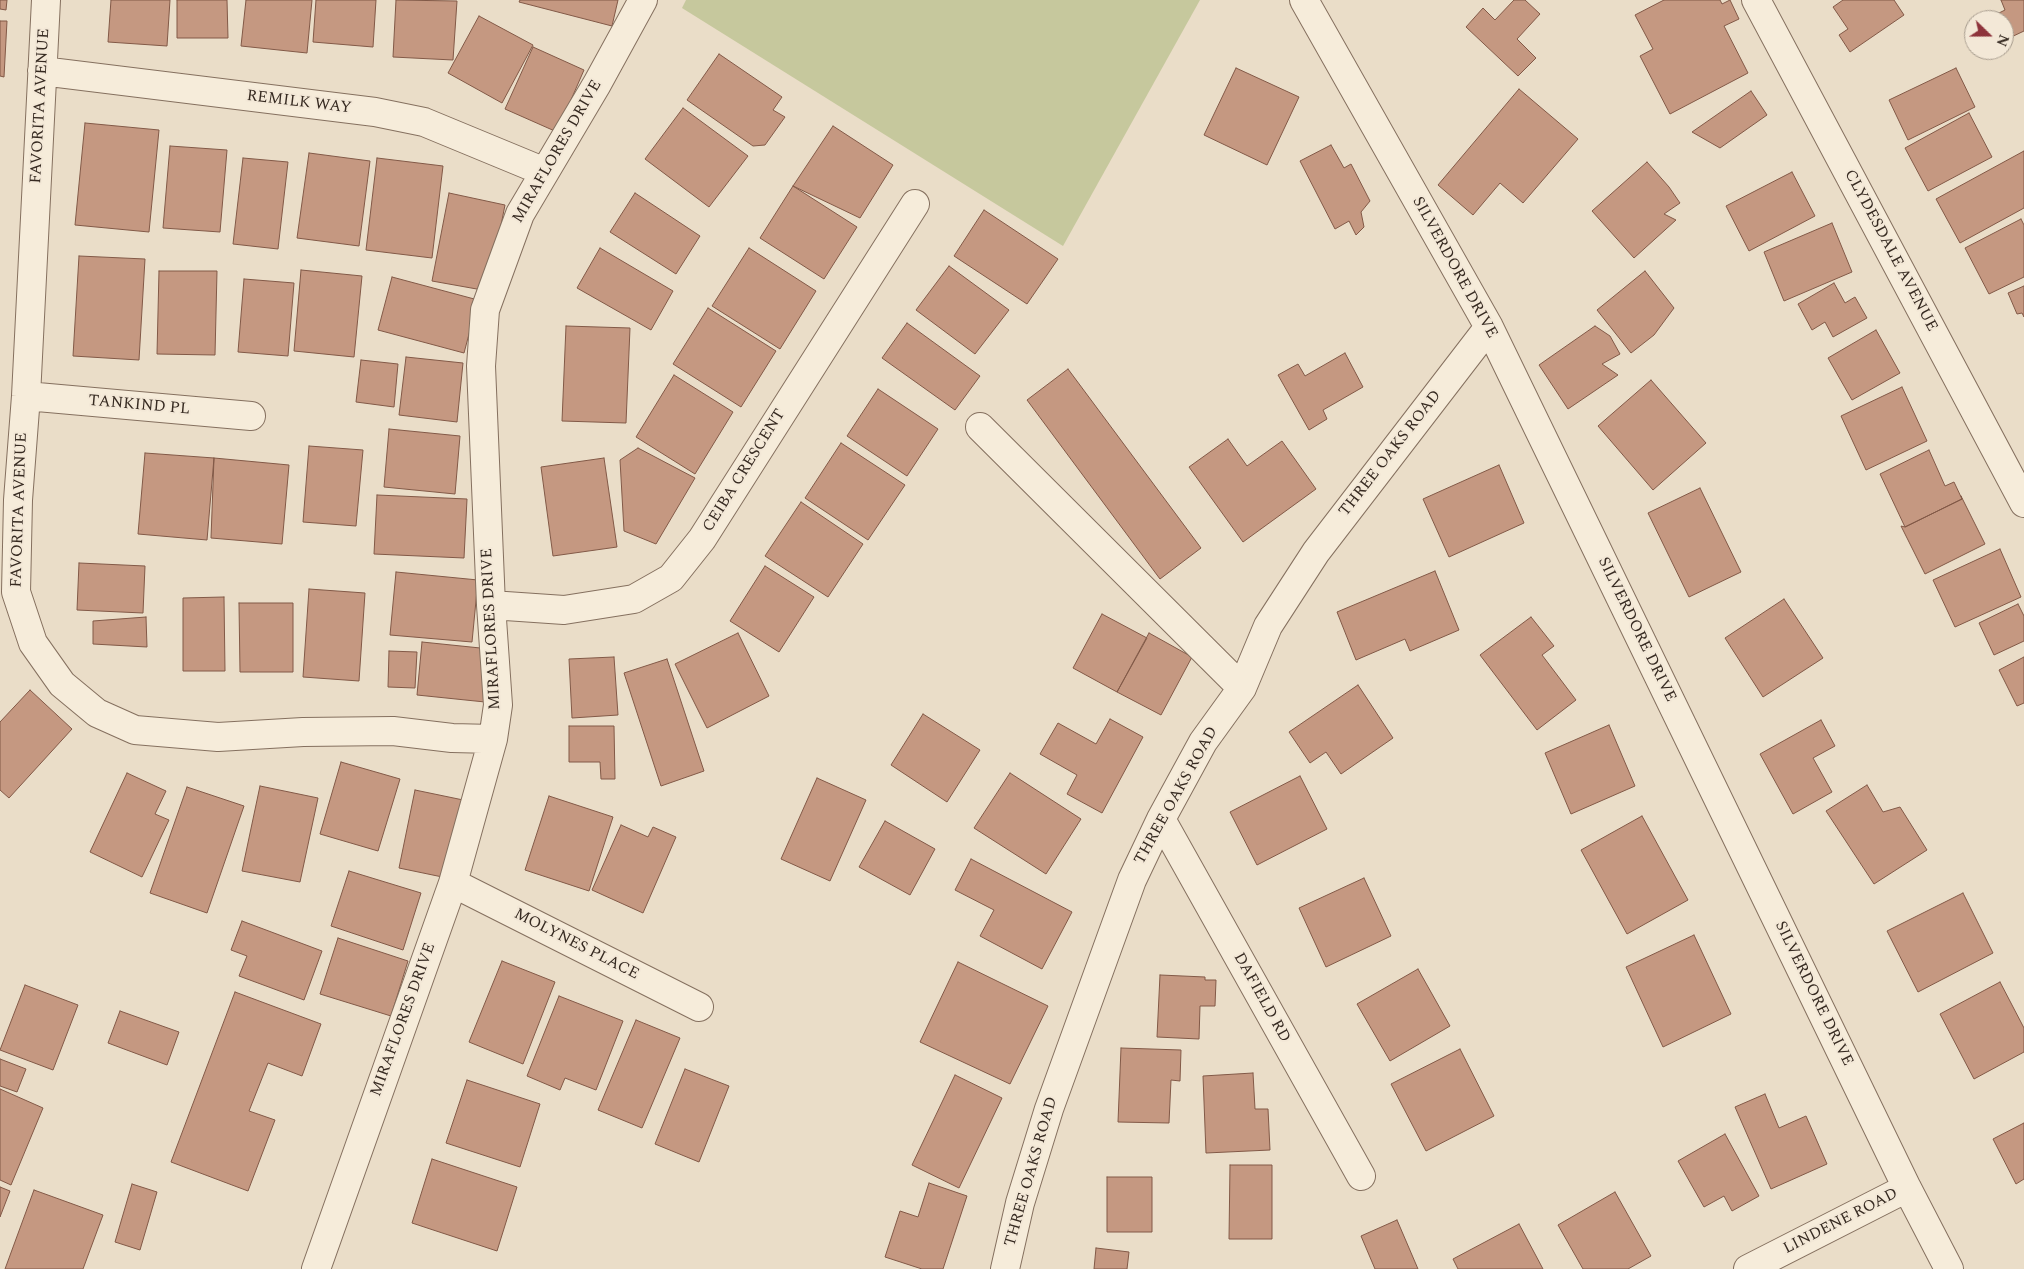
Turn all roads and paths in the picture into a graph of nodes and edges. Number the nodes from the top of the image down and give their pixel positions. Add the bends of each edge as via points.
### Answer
1 (46, 0) edge
2 (643, 0) edge
3 (1304, 0) edge
4 (1756, 0) edge
5 (42, 71) junction
6 (545, 172) junction
7 (915, 204) dead end
8 (1489, 327) junction
9 (26, 396) junction
10 (251, 416) dead end
11 (980, 427) dead end
12 (2024, 503) edge
13 (491, 605) junction
14 (1242, 688) junction
15 (492, 739) junction
16 (1161, 820) junction
17 (453, 883) junction
18 (699, 1007) dead end
19 (1361, 1176) dead end
20 (1907, 1188) junction
21 (316, 1269) edge
22 (1005, 1269) edge
23 (1748, 1269) edge
24 (1949, 1269) edge

1 - 5 street, FAVORITA AVENUE
2 - 6 street, MIRAFLORES DRIVE
3 - 8 street, SILVERDORE DRIVE
4 - 12 street, CLYDESDALE AVENUE
5 - 6 street, REMILK WAY via 395,116 424,122
5 - 9 street, FAVORITA AVENUE
6 - 13 street, MIRAFLORES DRIVE via 520,214 485,310 481,366
7 - 13 street, CEIBA CRESCENT via 702,539 670,578 634,599 564,610
8 - 14 street, THREE OAKS ROAD via 1316,552 1268,626
8 - 20 street, SILVERDORE DRIVE
9 - 10 street, TANKIND PL
9 - 15 street, FAVORITA AVENUE via 18,500 16,592 33,643 62,684 96,713 135,730 218,737 393,731
11 - 14 street
13 - 15 street, MIRAFLORES DRIVE via 498,705
14 - 16 street, THREE OAKS ROAD via 1203,742
15 - 17 street, MIRAFLORES DRIVE
16 - 19 street, DAFIELD RD
16 - 22 street, THREE OAKS ROAD via 1132,880 1049,1109 1020,1203
17 - 18 street, MOLYNES PLACE
17 - 21 street, MIRAFLORES DRIVE
20 - 23 street, LINDENE ROAD
20 - 24 street, SILVERDORE DRIVE

